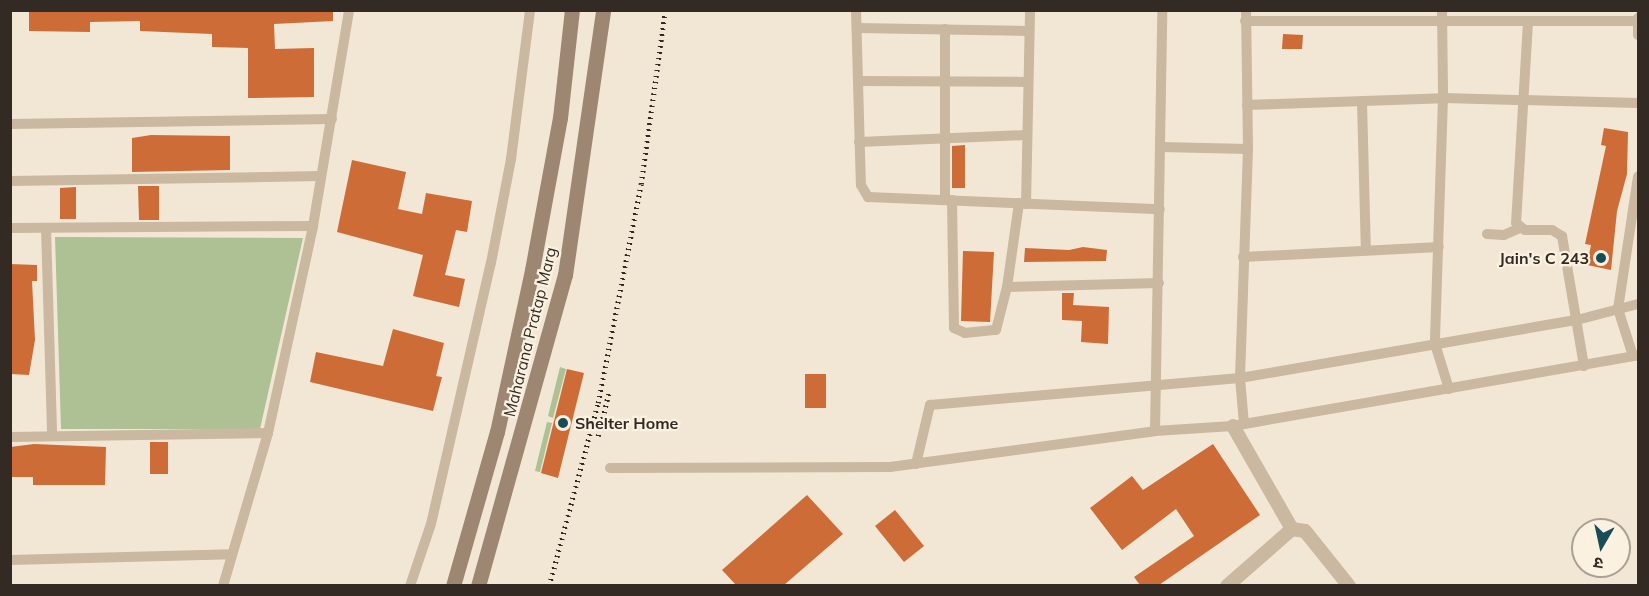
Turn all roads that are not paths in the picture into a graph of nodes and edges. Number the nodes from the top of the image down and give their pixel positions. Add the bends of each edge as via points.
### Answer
1 (349, 10) edge
2 (530, 10) edge
3 (572, 10) edge
4 (603, 10) edge
5 (856, 10) edge
6 (1030, 10) edge
7 (1162, 10) edge
8 (1334, 15) edge
9 (1246, 16) edge
10 (1442, 16) edge
11 (1543, 16) edge
12 (1638, 20) edge
13 (1528, 21) junction
14 (857, 28) junction
15 (945, 29) junction
16 (1029, 31) junction
17 (1638, 35) edge
18 (858, 81) junction
19 (945, 82) junction
20 (1028, 82) junction
21 (1443, 98) junction
22 (1526, 100) junction
23 (1362, 102) junction
24 (1638, 103) edge
25 (1247, 105) junction
26 (332, 119) junction
27 (10, 124) edge
28 (1027, 135) junction
29 (945, 138) junction
30 (860, 142) junction
31 (1161, 147) junction
32 (1248, 149) junction
33 (321, 176) junction
34 (1638, 176) edge
35 (10, 181) edge
36 (948, 200) junction
37 (1022, 203) junction
38 (1160, 209) junction
39 (1635, 218) edge
40 (313, 226) junction
41 (10, 228) edge
42 (46, 228) junction
43 (1520, 228) junction
44 (1487, 234) dead end
45 (1439, 247) junction
46 (1366, 250) junction
47 (1243, 257) junction
48 (1158, 283) junction
49 (1007, 287) junction
50 (1638, 304) edge
51 (1618, 309) junction
52 (1577, 320) junction
53 (1436, 345) junction
54 (1636, 356) edge
55 (1584, 366) junction
56 (1240, 378) junction
57 (1156, 382) junction
58 (1449, 389) junction
59 (1238, 425) junction
60 (1155, 431) junction
61 (268, 433) junction
62 (52, 435) junction
63 (10, 437) edge
64 (916, 464) junction
65 (610, 468) dead end
66 (1292, 529) junction
67 (232, 554) junction
68 (10, 560) edge
69 (223, 585) edge
70 (410, 585) edge
71 (453, 585) edge
72 (478, 585) edge
73 (1227, 585) edge
74 (1349, 585) edge

1 - 26 street
2 - 70 street via 511,159 491,263 431,524
3 - 71 main road, Maharana Pratap Marg via 560,118 532,270 497,432
4 - 72 main road, Maharana Pratap Marg via 565,275
5 - 14 street
6 - 16 street
7 - 31 street
8 - 9 street
8 - 10 street
9 - 25 street
10 - 13 street
10 - 21 street
11 - 12 street
11 - 13 street
12 - 17 street
13 - 22 street
14 - 15 street
14 - 18 street
15 - 16 street
15 - 19 street
16 - 20 street
18 - 19 street
18 - 30 street
19 - 20 street
19 - 29 street
20 - 28 street
21 - 22 street
21 - 23 street
21 - 45 street
22 - 24 street
22 - 43 street via 1515,215
23 - 25 street
23 - 46 street
25 - 32 street
26 - 27 street
26 - 33 street
28 - 29 street
28 - 37 street
29 - 30 street
29 - 36 street
30 - 36 street via 864,195
31 - 32 street
31 - 38 street
32 - 47 street
33 - 35 street
33 - 40 street
34 - 39 street
36 - 37 street
36 - 49 street via 954,328 965,333 996,330
37 - 38 street
37 - 49 street
38 - 48 street
39 - 51 street
40 - 42 street
40 - 61 street
41 - 42 street
42 - 62 street
43 - 44 street via 1504,235
43 - 52 street via 1552,230 1562,236
45 - 46 street
45 - 53 street
46 - 47 street
47 - 56 street
48 - 49 street
48 - 57 street
50 - 51 street
51 - 52 street
51 - 54 street
52 - 53 street
52 - 55 street
53 - 56 street
53 - 58 street
54 - 55 street
55 - 58 street
56 - 57 street
56 - 59 street
57 - 60 street
57 - 64 street via 930,405
58 - 59 street
59 - 60 street
59 - 66 street
60 - 64 street
61 - 62 street
61 - 67 street
62 - 63 street
64 - 65 street
66 - 73 street
66 - 74 street via 1305,531
67 - 68 street
67 - 69 street

